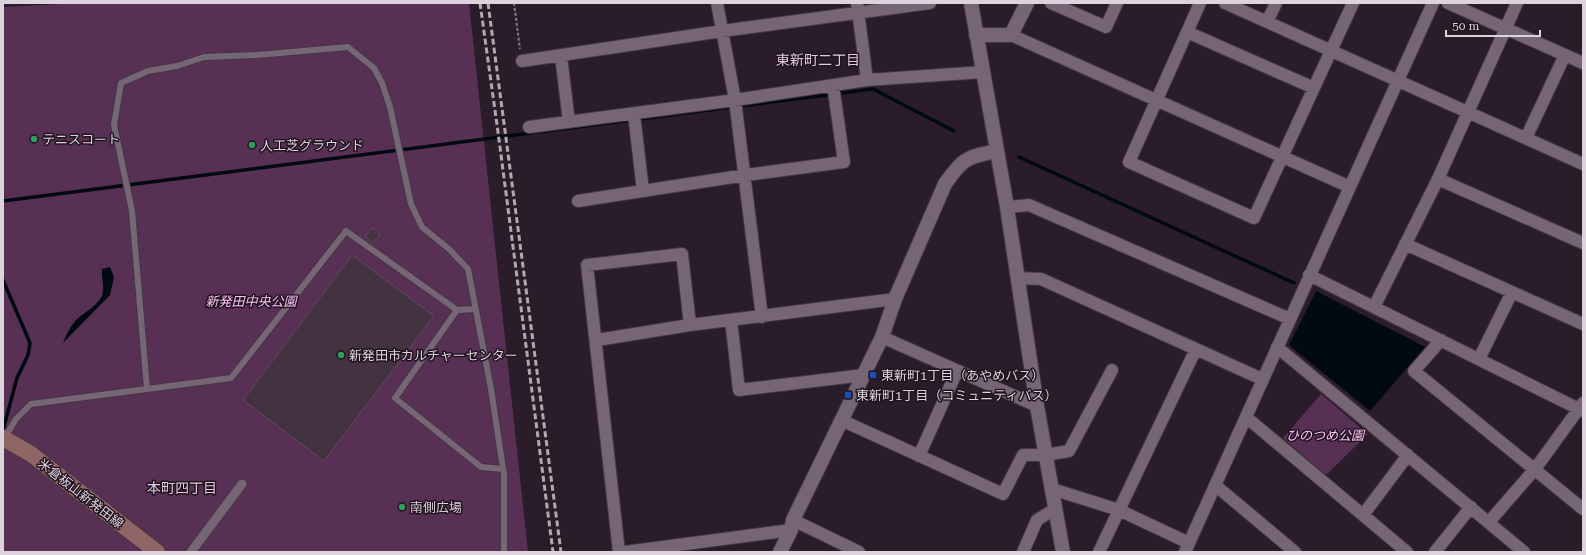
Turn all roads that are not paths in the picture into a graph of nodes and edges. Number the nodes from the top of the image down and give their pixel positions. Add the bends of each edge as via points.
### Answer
1 (717, 3) edge
2 (930, 3) edge
3 (971, 3) edge
4 (1027, 3) edge
5 (1051, 3) edge
6 (1117, 3) edge
7 (1200, 3) edge
8 (1225, 3) edge
9 (1276, 3) edge
10 (1353, 3) edge
11 (1433, 3) edge
12 (1448, 3) edge
13 (1517, 3) edge
14 (857, 8) edge
15 (1267, 22) junction
16 (1505, 28) junction
17 (722, 31) junction
18 (1187, 32) junction
19 (976, 35) junction
20 (1012, 35) junction
21 (1332, 51) junction
22 (1565, 55) junction
23 (561, 56) junction
24 (522, 61) road end
25 (1583, 63) edge
26 (983, 72) junction
27 (866, 80) junction
28 (1397, 81) junction
29 (833, 85) junction
30 (1314, 88) junction
31 (735, 100) junction
32 (1157, 100) junction
33 (1467, 112) junction
34 (634, 114) junction
35 (569, 122) junction
36 (529, 127) dead end
37 (1526, 138) junction
38 (997, 151) junction
39 (1282, 157) junction
40 (1583, 164) edge
41 (746, 175) junction
42 (1438, 178) junction
43 (1350, 187) junction
44 (643, 191) junction
45 (578, 201) dead end
46 (1007, 207) junction
47 (1583, 243) edge
48 (1405, 244) junction
49 (1309, 275) junction
50 (1018, 278) junction
51 (1512, 292) junction
52 (895, 299) junction
53 (1374, 307) junction
54 (476, 309) junction
55 (457, 310) junction
56 (762, 317) junction
57 (1290, 319) junction
58 (731, 320) junction
59 (1582, 322) edge
60 (690, 325) junction
61 (882, 338) junction
62 (597, 340) junction
63 (1441, 340) junction
64 (1277, 347) junction
65 (1196, 349) junction
66 (1479, 359) junction
67 (1112, 370) dead end
68 (957, 371) junction
69 (864, 375) junction
70 (1262, 379) junction
71 (147, 389) junction
72 (1037, 406) junction
73 (1582, 407) edge
74 (1246, 417) junction
75 (841, 420) junction
76 (4, 438) edge
77 (1046, 455) junction
78 (1408, 455) junction
79 (919, 456) junction
80 (503, 469) junction
81 (1535, 469) junction
82 (242, 484) dead end
83 (1215, 485) junction
84 (1052, 489) junction
85 (1471, 507) junction
86 (1056, 509) junction
87 (1583, 509) edge
88 (1119, 510) junction
89 (1363, 515) junction
90 (1489, 522) junction
91 (792, 525) junction
92 (1187, 547) edge
93 (1399, 550) edge
94 (157, 552) edge
95 (191, 552) edge
96 (504, 552) edge
97 (619, 552) edge
98 (625, 552) edge
99 (780, 552) edge
100 (859, 552) edge
101 (1023, 552) edge
102 (1063, 552) edge
103 (1099, 552) edge
104 (1295, 552) edge
105 (1436, 552) edge
106 (1524, 552) edge

1 - 17 street
2 - 14 street
3 - 19 street
4 - 20 street
5 - 6 street via 1106,28
7 - 18 street
8 - 15 street
9 - 15 street
10 - 21 street
11 - 28 street
12 - 16 street
13 - 16 street
14 - 17 street
14 - 27 street
15 - 21 street
16 - 22 street
16 - 33 street
17 - 23 street
17 - 31 street
18 - 30 street
18 - 32 street
19 - 20 street
19 - 26 street
20 - 32 street
21 - 28 street
21 - 30 street
22 - 25 street
22 - 37 street
23 - 24 street
23 - 35 street
26 - 27 street
26 - 38 street
27 - 29 street
28 - 33 street
28 - 43 street
29 - 31 street
29 - 41 street via 844,162
30 - 39 street
31 - 34 street
31 - 41 street
32 - 39 street
32 - 39 street via 1129,162 1254,218
33 - 37 street
33 - 42 street
34 - 35 street
34 - 44 street
35 - 36 street
37 - 40 street
38 - 46 street
38 - 52 street via 972,156 956,168 945,184
39 - 43 street
41 - 44 street
41 - 56 street
42 - 47 street
42 - 48 street
43 - 49 street
44 - 45 street
46 - 50 street
46 - 57 street via 1029,205
48 - 51 street
48 - 53 street
49 - 53 street
49 - 57 street
50 - 65 street via 1041,279
50 - 72 street
51 - 59 street
51 - 66 street
52 - 56 street
52 - 61 street
53 - 63 street
54 - 55 lane
54 - 71 lane via 468,269 422,226 411,204 390,107 382,83 374,68 348,47 257,56 204,58 148,71 121,83 114,125 132,211
54 - 80 lane
55 - 71 lane via 346,231 231,378
55 - 80 lane via 395,398 481,467
56 - 58 street
57 - 64 street
58 - 60 street
58 - 69 street via 739,390
60 - 62 street
60 - 62 street via 682,254 587,265
61 - 68 street
61 - 69 street
62 - 97 street
63 - 66 street
63 - 81 street via 1414,372
64 - 70 street
64 - 78 street
65 - 70 street
65 - 88 street
66 - 73 street
67 - 77 street via 1069,451
68 - 72 street
68 - 79 street
69 - 75 street
70 - 74 street
71 - 76 lane via 31,404 16,419
72 - 77 street
73 - 81 street
74 - 83 street
74 - 89 street
75 - 79 street
75 - 91 street
76 - 94 main road, 米倉板山新発田線 via 31,454
77 - 79 street via 1023,455 1003,494
77 - 84 street
78 - 85 street
78 - 89 street
80 - 96 lane
81 - 87 street
81 - 90 street
82 - 95 street
83 - 92 street
83 - 104 street
84 - 86 street
84 - 88 street
85 - 90 street
85 - 105 street
86 - 101 street via 1037,520
86 - 102 street
88 - 92 street
88 - 103 street
89 - 93 street
90 - 106 street
91 - 98 street
91 - 99 street
91 - 100 street

